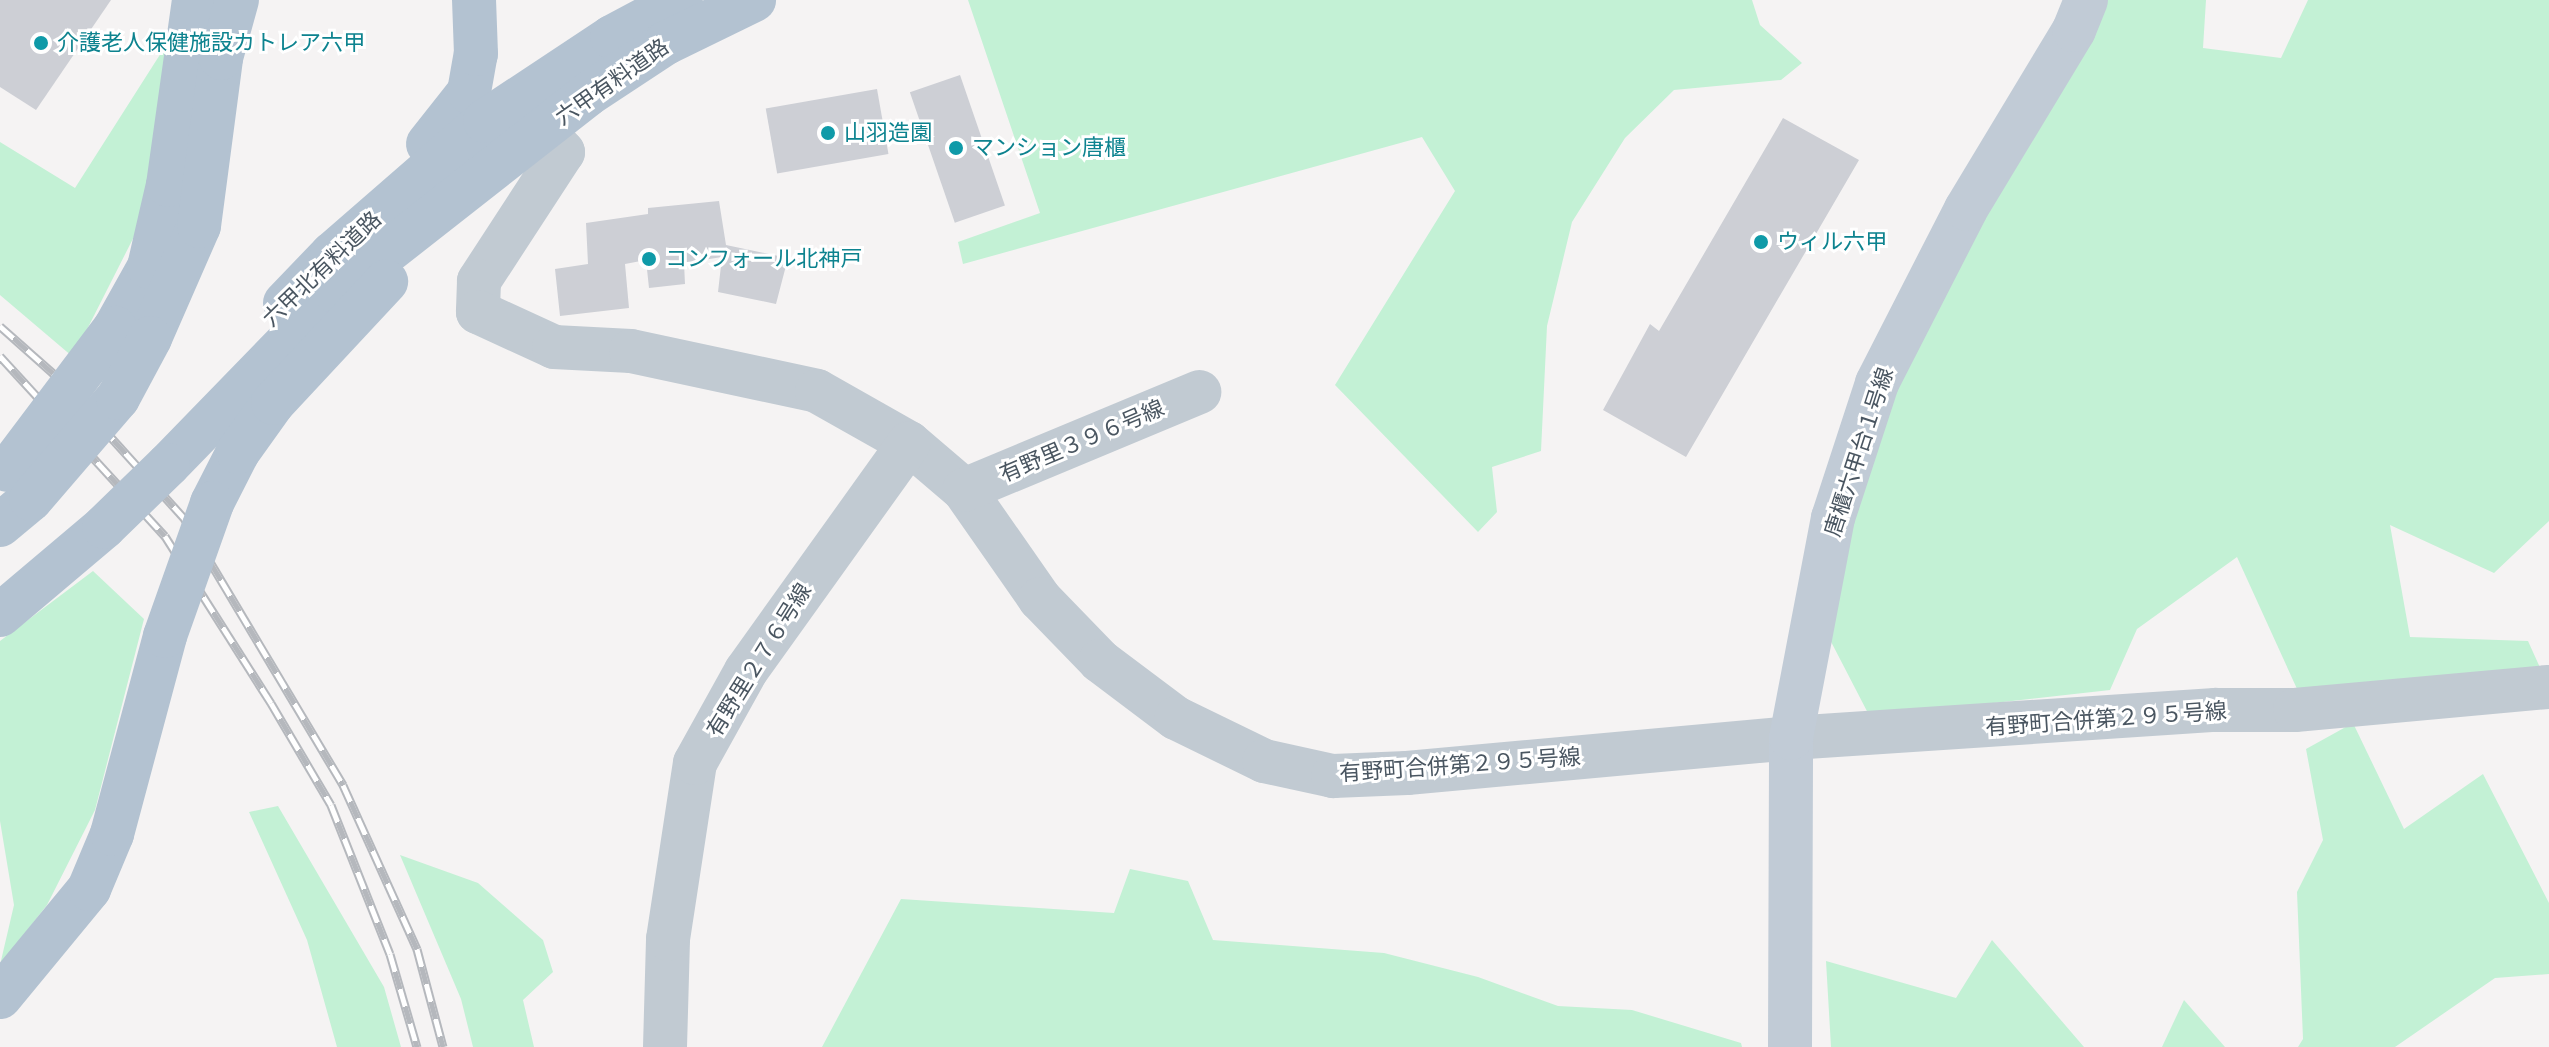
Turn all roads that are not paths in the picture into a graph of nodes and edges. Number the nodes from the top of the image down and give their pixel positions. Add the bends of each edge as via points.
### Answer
1 (194, 0) edge
2 (237, 0) edge
3 (474, 0) edge
4 (681, 0) edge
5 (754, 0) edge
6 (2086, 0) edge
7 (543, 130) junction
8 (480, 181) junction
9 (332, 254) junction
10 (132, 333) junction
11 (1199, 392) dead end
12 (909, 443) junction
13 (158, 456) junction
14 (964, 490) junction
15 (10, 493) edge
16 (97, 518) junction
17 (0, 585) edge
18 (0, 615) edge
19 (2549, 687) edge
20 (1791, 738) junction
21 (0, 997) edge
22 (665, 1047) edge
23 (1790, 1047) edge

1 - 10 main road via 168,185
2 - 10 main road via 221,58 199,226
3 - 9 main road via 476,54 469,92
4 - 9 main road, 六甲北有料道路 via 612,37 485,121
5 - 7 main road, 六甲有料道路 via 666,43
6 - 20 street, 唐櫃六甲台１号線 via 2074,30 1966,209 1877,383 1833,518
7 - 8 main road, 六甲有料道路
7 - 12 street, 有野町合併第２９５号線 via 563,152 479,281 478,312 554,347 631,351 817,391
8 - 13 main road, 六甲北有料道路 via 336,292
8 - 21 main road, bridge via 273,403 238,452 212,503 165,636 112,834 89,889
9 - 13 main road, 六甲北有料道路
10 - 15 main road, bridge
11 - 14 street, 有野里３９６号線
12 - 14 street, 有野町合併第２９５号線
12 - 22 street, 有野里２７６号線 via 746,671 695,763 668,939
13 - 16 main road, 六甲北有料道路, bridge
14 - 20 street, 有野町合併第２９５号線 via 1040,599 1100,661 1176,718 1264,761 1333,776 1407,773
16 - 17 main road, 六甲北有料道路
16 - 18 main road, 六甲北有料道路
19 - 20 street, 有野町合併第２９５号線 via 2295,710 2215,710
20 - 23 street, 唐櫃六甲台１号線

